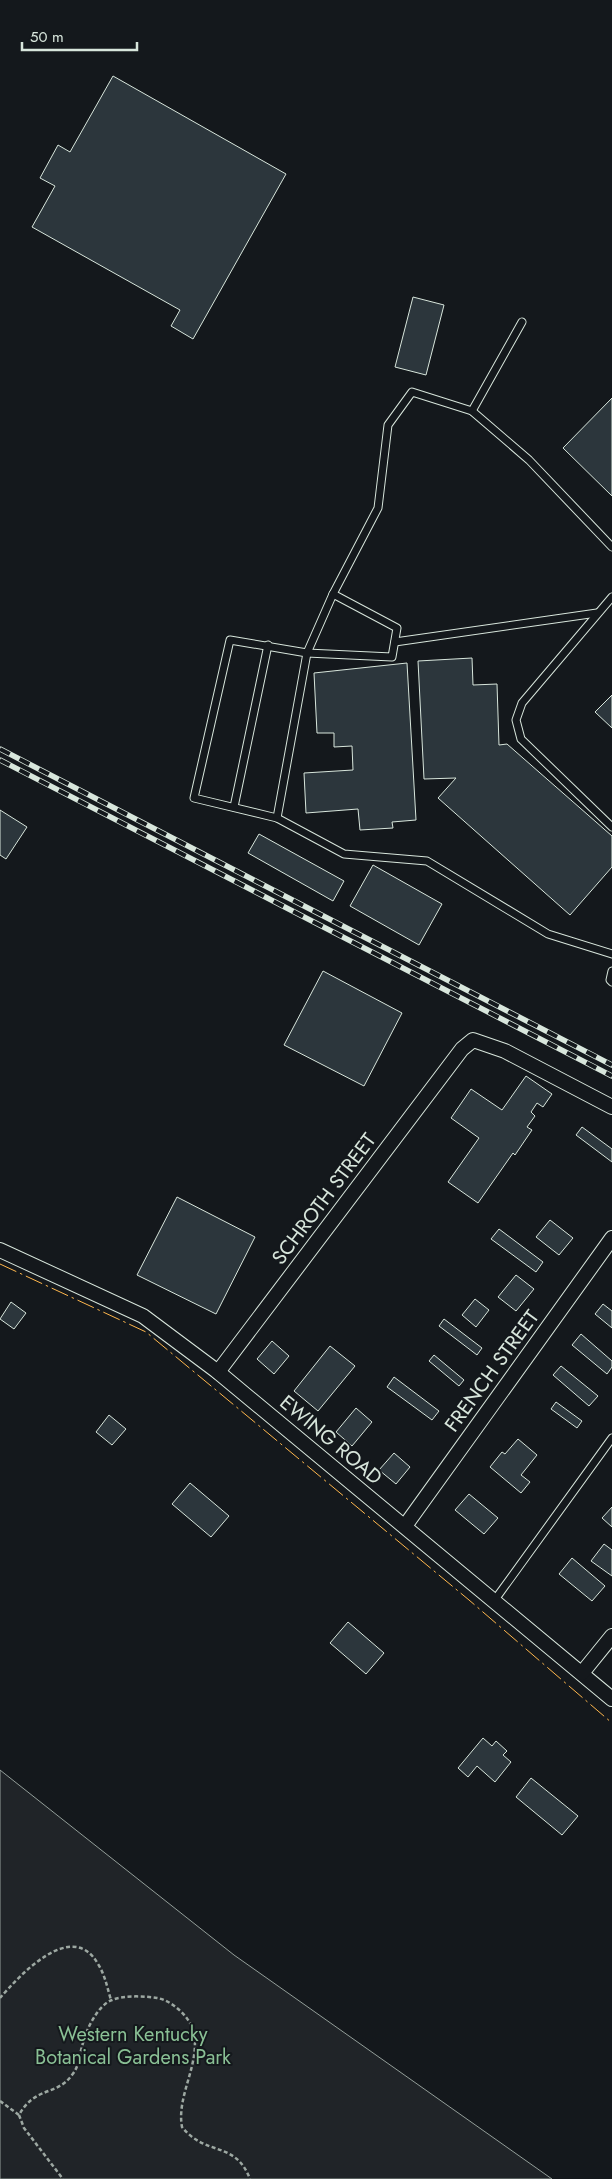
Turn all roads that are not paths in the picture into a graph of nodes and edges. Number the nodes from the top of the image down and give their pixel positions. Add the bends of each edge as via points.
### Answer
1 (522, 322) dead end
2 (472, 411) junction
3 (612, 547) edge
4 (333, 594) junction
5 (612, 597) edge
6 (597, 613) junction
7 (394, 642) junction
8 (268, 645) junction
9 (307, 653) junction
10 (234, 806) junction
11 (276, 818) junction
12 (612, 827) edge
13 (612, 954) edge
14 (612, 971) edge
15 (612, 982) edge
16 (612, 1108) edge
17 (612, 1238) edge
18 (0, 1250) edge
19 (218, 1372) junction
20 (612, 1438) edge
21 (404, 1526) junction
22 (494, 1601) junction
23 (612, 1636) edge
24 (582, 1673) junction
25 (612, 1699) edge

1 - 2 lane
2 - 3 lane via 529,460
2 - 4 lane via 412,392 388,425 378,508
4 - 7 lane via 397,628
4 - 9 lane
5 - 6 lane
6 - 7 lane
6 - 12 lane via 522,703 516,720 521,739
7 - 9 lane via 392,656
8 - 9 lane
8 - 10 lane
8 - 10 lane via 230,640 194,798
9 - 11 lane
10 - 11 lane
11 - 13 lane via 344,854 426,861 548,934
14 - 15 lane
16 - 19 street, SCHROTH STREET via 505,1051 473,1040 462,1049
17 - 21 street, FRENCH STREET
18 - 19 street, EWING ROAD via 143,1316
19 - 21 street, EWING ROAD
20 - 22 lane
21 - 22 street, EWING ROAD
22 - 24 street, EWING ROAD
23 - 24 street
24 - 25 street, EWING ROAD

